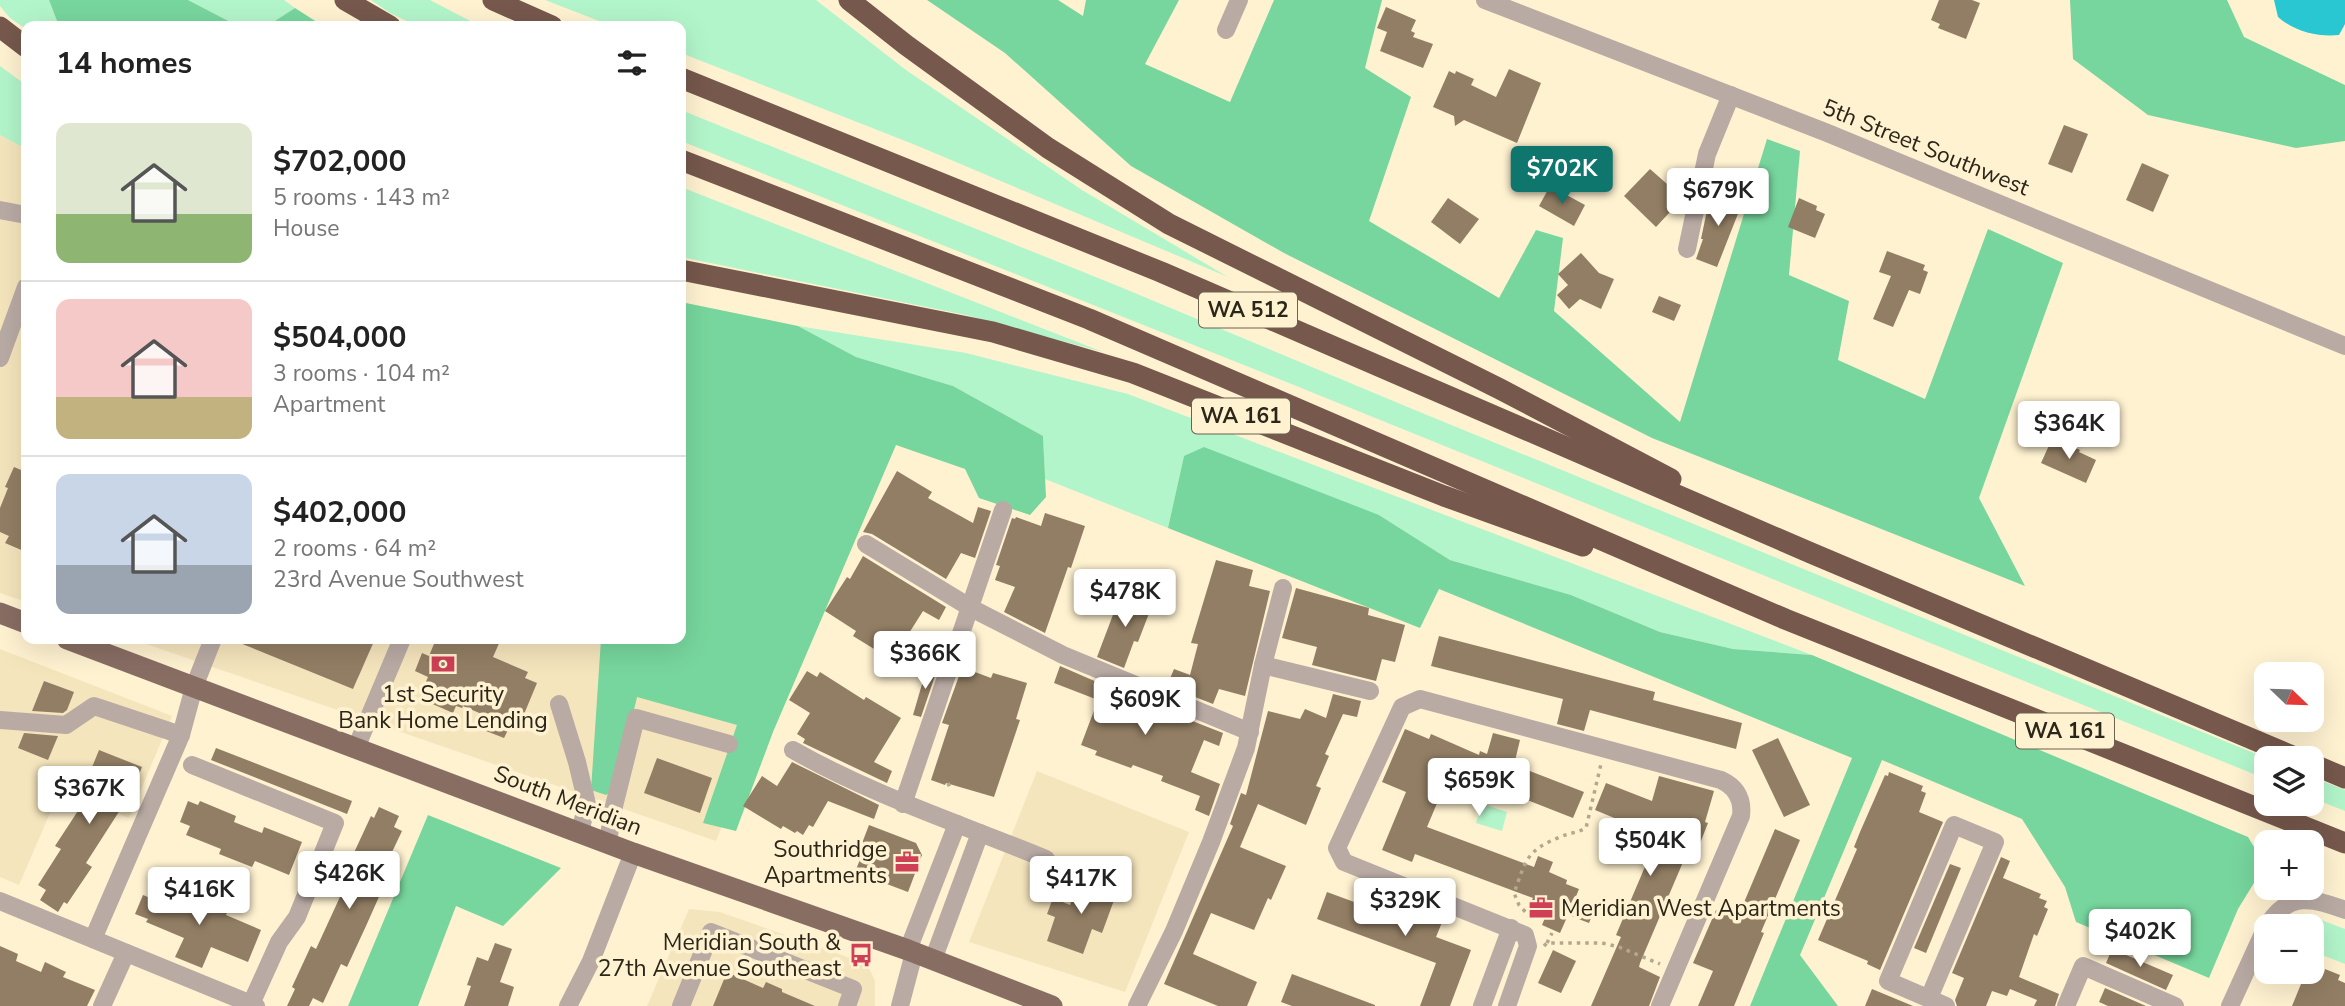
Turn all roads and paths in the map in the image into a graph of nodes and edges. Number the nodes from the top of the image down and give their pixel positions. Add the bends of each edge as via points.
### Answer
1 (345, 0) edge
2 (493, 0) edge
3 (849, 0) edge
4 (1239, 0) edge
5 (1485, 0) edge
6 (381, 21) edge
7 (541, 21) edge
8 (1226, 30) dead end
9 (686, 80) edge
10 (1731, 95) junction
11 (686, 162) edge
12 (0, 210) edge
13 (21, 214) edge
14 (1687, 249) dead end
15 (686, 271) edge
16 (21, 301) edge
17 (2345, 346) edge
18 (0, 358) edge
19 (1003, 510) dead end
20 (866, 544) dead end
21 (1811, 553) junction
22 (1283, 588) dead end
23 (971, 608) junction
24 (0, 613) edge
25 (1786, 619) junction
26 (21, 621) edge
27 (80, 644) edge
28 (211, 644) edge
29 (400, 644) edge
30 (1263, 665) junction
31 (194, 687) junction
32 (1370, 691) dead end
33 (559, 704) dead end
34 (0, 720) edge
35 (1250, 732) junction
36 (181, 735) junction
37 (729, 744) dead end
38 (2269, 746) edge
39 (356, 748) junction
40 (1604, 748) junction
41 (793, 750) dead end
42 (192, 765) dead end
43 (2324, 769) edge
44 (2345, 778) edge
45 (948, 783) dead end
46 (951, 790) dead end
47 (903, 804) junction
48 (957, 824) junction
49 (580, 832) junction
50 (980, 833) junction
51 (608, 843) junction
52 (2345, 843) edge
53 (634, 852) junction
54 (1046, 859) dead end
55 (0, 901) edge
56 (2345, 910) edge
57 (2277, 914) edge
58 (1534, 920) dead end
59 (1511, 928) junction
60 (1552, 933) dead end
61 (1542, 937) dead end
62 (93, 939) junction
63 (1546, 943) junction
64 (126, 953) junction
65 (918, 954) junction
66 (1543, 954) dead end
67 (2254, 960) edge
68 (1675, 970) junction
69 (1929, 998) junction
70 (2237, 1004) edge
71 (254, 1005) edge
72 (102, 1006) edge
73 (568, 1006) edge
74 (681, 1006) edge
75 (847, 1006) edge
76 (900, 1006) edge
77 (1052, 1006) edge
78 (1137, 1006) edge
79 (1482, 1006) edge
80 (1507, 1006) edge
81 (1660, 1006) edge
82 (1946, 1006) edge
83 (2066, 1006) edge
84 (2175, 1006) edge

1 - 6 highway
2 - 7 highway
3 - 21 highway, WA 161 via 1048,148 1169,224 1500,388
4 - 8 street
5 - 10 street, 5th Street Southwest
9 - 21 highway, WA 512 via 1161,272
10 - 14 street via 1707,154
10 - 17 street, 5th Street Southwest
11 - 25 highway via 1089,319
12 - 13 street
15 - 25 highway, WA 161 via 993,332 1133,373 1444,496
16 - 18 street
19 - 23 street
20 - 23 street
21 - 38 highway, WA 161
22 - 30 street
23 - 35 street via 1063,655
23 - 47 street
24 - 26 main road
25 - 52 highway, WA 161
27 - 31 main road, South Meridian
28 - 31 street
29 - 39 street
30 - 32 street
30 - 35 street
31 - 36 street
31 - 39 main road, South Meridian
33 - 49 street via 587,804
34 - 36 street via 66,725 94,706
35 - 78 street via 1211,842
36 - 62 street
37 - 51 street via 636,718
39 - 49 main road, South Meridian
40 - 58 path via 1587,825 1533,850 1527,858 1514,893
40 - 59 street via 1420,699 1402,707 1337,848 1344,862
40 - 68 street via 1721,780 1739,795 1741,816
41 - 47 street
42 - 71 street via 335,823 297,917 279,943
43 - 44 highway
45 - 46 path
47 - 48 street
48 - 50 street
48 - 65 street
49 - 51 main road, South Meridian
50 - 54 street
50 - 65 street
51 - 53 main road, South Meridian
53 - 65 main road, South Meridian
53 - 73 street
55 - 62 street
56 - 57 street via 2305,900 2290,902
59 - 79 street
59 - 80 street via 1528,942
60 - 63 path
61 - 63 path
62 - 64 street
63 - 66 path
63 - 68 path via 1602,943
64 - 71 street
64 - 72 street
65 - 76 street
65 - 77 main road, South Meridian
67 - 70 street
68 - 81 street
69 - 69 street via 1888,981 1954,825 1995,842
69 - 82 street
74 - 75 street via 711,932 853,989
83 - 84 street via 2083,966

